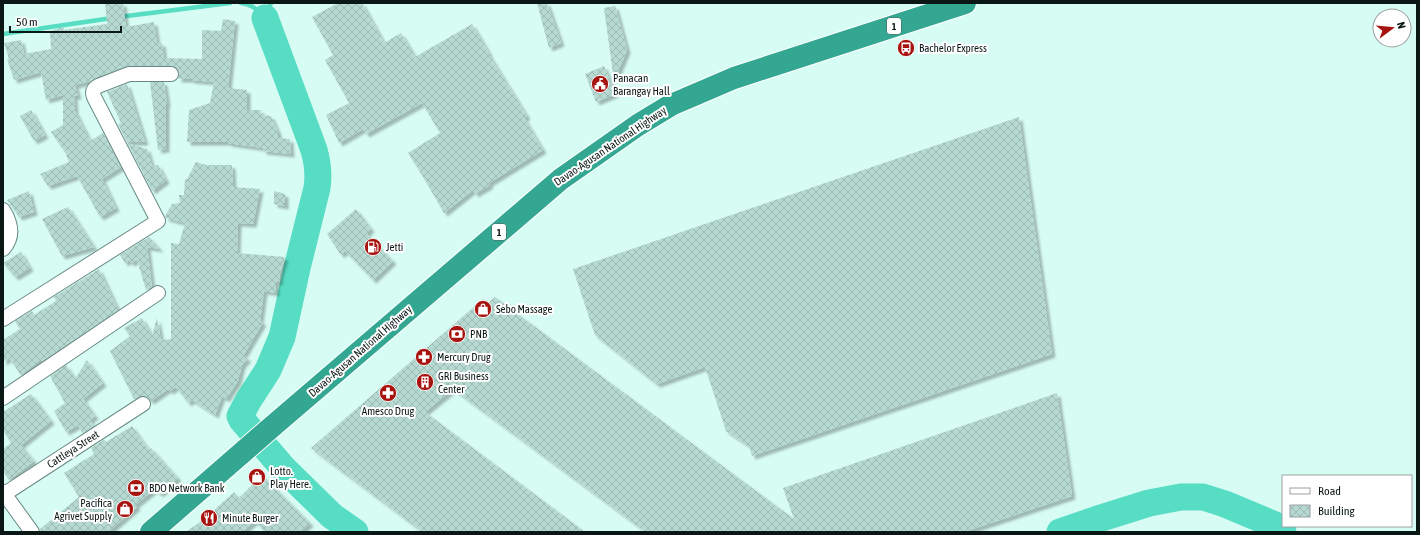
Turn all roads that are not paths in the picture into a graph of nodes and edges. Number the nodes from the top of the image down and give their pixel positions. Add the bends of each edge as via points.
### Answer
1 (965, 3) edge
2 (171, 74) dead end
3 (3, 210) edge
4 (3, 249) edge
5 (158, 293) dead end
6 (3, 319) edge
7 (3, 398) edge
8 (143, 404) dead end
9 (3, 494) edge
10 (32, 532) edge
11 (151, 532) edge

1 - 11 highway, Davao-Agusan National Highway / 1 via 734,78 671,105 638,125 561,179
2 - 6 street via 129,74 98,86 92,92 158,221
3 - 4 street via 11,236
5 - 7 street
8 - 9 street, Cattleya Street
9 - 10 street

